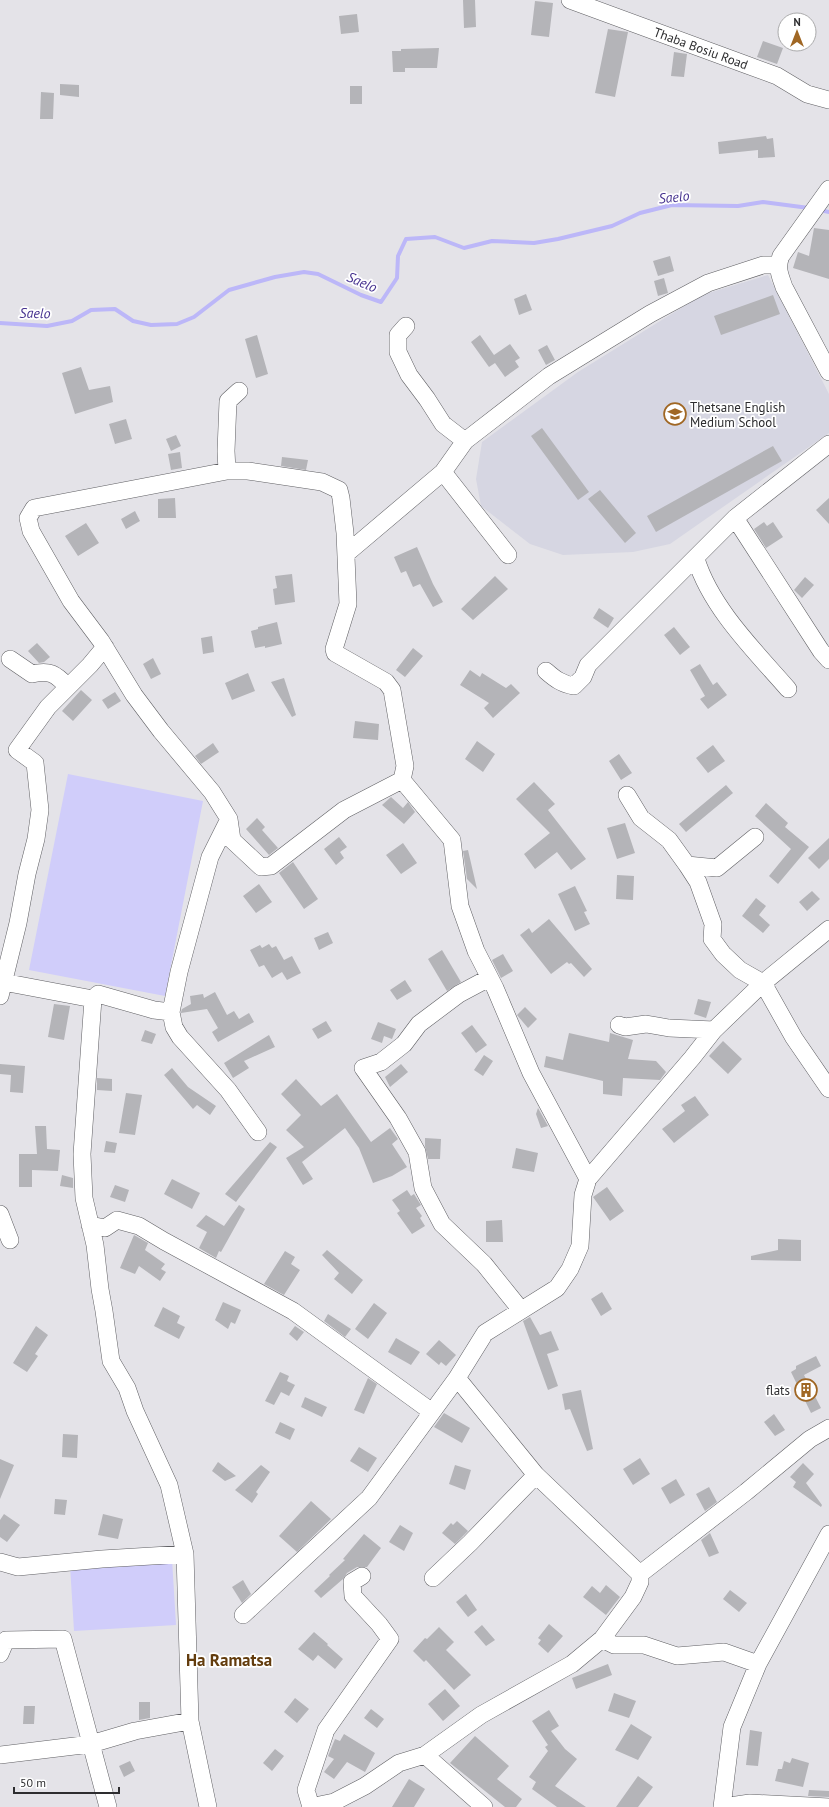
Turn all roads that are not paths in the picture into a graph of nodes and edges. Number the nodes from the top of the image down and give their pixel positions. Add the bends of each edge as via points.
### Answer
1 (570, 0) edge
2 (829, 100) edge
3 (829, 188) edge
4 (778, 264) junction
5 (406, 326) dead end
6 (829, 372) edge
7 (239, 392) dead end
8 (465, 441) junction
9 (829, 444) edge
10 (227, 471) junction
11 (443, 472) junction
12 (735, 518) junction
13 (346, 554) junction
14 (508, 555) dead end
15 (696, 559) junction
16 (105, 647) junction
17 (10, 659) dead end
18 (829, 660) edge
19 (546, 671) dead end
20 (68, 687) junction
21 (788, 689) dead end
22 (402, 780) junction
23 (627, 795) dead end
24 (229, 819) junction
25 (755, 837) dead end
26 (687, 865) junction
27 (829, 929) edge
28 (489, 978) junction
29 (764, 984) junction
30 (1, 989) edge
31 (93, 999) junction
32 (171, 1012) junction
33 (619, 1026) dead end
34 (714, 1030) junction
35 (829, 1089) edge
36 (258, 1132) dead end
37 (588, 1179) junction
38 (0, 1214) edge
39 (90, 1225) junction
40 (10, 1240) dead end
41 (521, 1310) junction
42 (457, 1378) junction
43 (432, 1412) junction
44 (829, 1428) edge
45 (536, 1474) junction
46 (829, 1534) edge
47 (185, 1554) junction
48 (0, 1562) edge
49 (640, 1574) junction
50 (362, 1576) dead end
51 (432, 1578) dead end
52 (243, 1615) dead end
53 (602, 1639) junction
54 (0, 1654) edge
55 (758, 1664) junction
56 (190, 1721) junction
57 (91, 1744) junction
58 (0, 1755) edge
59 (425, 1755) junction
60 (108, 1807) edge
61 (208, 1807) edge
62 (311, 1807) edge
63 (484, 1807) edge
64 (722, 1807) edge
65 (829, 1807) edge

1 - 2 street, Thaba Bosiu Road via 777,76 807,94
3 - 4 street
4 - 6 street via 784,287
4 - 8 street via 763,264 708,283 650,314 549,376
5 - 8 street via 398,335 398,352 409,375 443,424
7 - 10 street via 228,401
8 - 11 street
9 - 12 street
10 - 13 street via 248,471 322,482 339,490
10 - 16 street via 34,508 28,518 31,531 71,601
11 - 13 street
11 - 14 street
12 - 15 street
12 - 18 street
13 - 22 street via 348,604 334,649 335,654 386,682 392,690 405,766
15 - 19 street via 588,665 580,682 574,686 566,685
15 - 21 street via 700,573 730,623
16 - 20 street
16 - 24 street via 134,695 161,732 212,792
17 - 20 street via 32,674 45,671
20 - 30 street via 35,724 17,750 35,764 40,810 18,923
22 - 24 street via 344,810 271,866 260,867 232,840
22 - 28 street via 452,840 460,906
23 - 26 street via 641,818 669,840
24 - 32 street via 210,857 179,972
25 - 26 street via 717,868
26 - 29 street via 698,882 709,911 713,924 712,939 740,970
27 - 29 street
28 - 37 street via 528,1067
28 - 41 street via 459,994 420,1024 404,1044 381,1062 363,1068 398,1118 417,1152 423,1188 442,1224 484,1264
29 - 34 street
29 - 35 street via 794,1038
30 - 31 street
31 - 32 street via 98,994 154,1010
31 - 39 street via 82,1154 84,1198
32 - 36 street via 174,1027 180,1037 228,1090
33 - 34 street via 646,1024 668,1028
34 - 37 street
37 - 41 street via 583,1195 580,1246 576,1258 557,1288
38 - 40 street
39 - 43 street via 105,1228 117,1220 139,1226 293,1311
39 - 47 street via 111,1361 127,1388 169,1485
41 - 42 street via 485,1333
42 - 43 street
42 - 45 street
43 - 52 street via 370,1498
44 - 49 street via 810,1439
45 - 49 street
45 - 51 street via 470,1543
46 - 55 street
47 - 48 street via 18,1567
47 - 56 street
49 - 53 street via 640,1582 632,1597
50 - 62 street via 352,1582 353,1596 390,1639 326,1730 306,1790
53 - 55 street via 614,1645 644,1645 677,1656 724,1652
53 - 59 street via 572,1664 481,1715
54 - 57 street via 6,1640 62,1639
55 - 64 street via 732,1727
56 - 57 street via 135,1731
56 - 61 street
57 - 58 street
57 - 60 street
59 - 62 street via 399,1763 365,1786 334,1802
59 - 63 street
64 - 65 street via 750,1803

